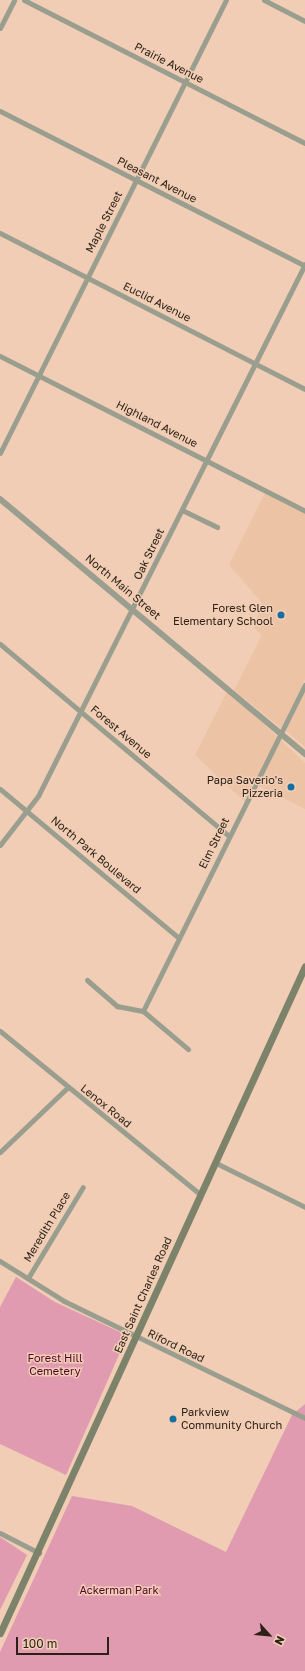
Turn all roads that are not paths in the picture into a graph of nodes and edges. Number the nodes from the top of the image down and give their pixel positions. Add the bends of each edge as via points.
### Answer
1 (14, 0) edge
2 (24, 0) edge
3 (226, 0) edge
4 (264, 0) edge
5 (305, 21) edge
6 (0, 28) edge
7 (185, 82) junction
8 (0, 111) edge
9 (305, 143) edge
10 (136, 180) junction
11 (0, 233) edge
12 (305, 265) edge
13 (87, 278) junction
14 (0, 356) edge
15 (256, 364) junction
16 (39, 375) junction
17 (305, 389) edge
18 (0, 453) edge
19 (207, 461) junction
20 (0, 499) edge
21 (182, 510) junction
22 (305, 511) edge
23 (217, 527) dead end
24 (133, 609) junction
25 (0, 644) edge
26 (305, 685) edge
27 (81, 711) junction
28 (281, 733) junction
29 (305, 754) edge
30 (0, 789) edge
31 (27, 811) junction
32 (229, 836) junction
33 (0, 845) edge
34 (179, 938) junction
35 (305, 966) edge
36 (87, 980) dead end
37 (143, 1011) junction
38 (0, 1031) edge
39 (188, 1049) dead end
40 (68, 1087) junction
41 (0, 1152) edge
42 (216, 1162) junction
43 (83, 1187) dead end
44 (201, 1195) junction
45 (305, 1207) edge
46 (0, 1261) edge
47 (28, 1278) junction
48 (137, 1337) junction
49 (305, 1418) edge
50 (0, 1533) edge
51 (39, 1553) junction
52 (0, 1633) edge

1 - 6 street
2 - 7 street, Prairie Avenue
3 - 7 street, Maple Street
4 - 5 street
7 - 9 street, Prairie Avenue
7 - 10 street, Maple Street
8 - 10 street, Pleasant Avenue
10 - 12 street, Pleasant Avenue
10 - 13 street, Maple Street
11 - 13 street, Euclid Avenue
12 - 15 street, Oak Street
13 - 15 street, Euclid Avenue
13 - 16 street, Maple Street
14 - 16 street, Highland Avenue
15 - 17 street, Euclid Avenue
15 - 19 street, Oak Street
16 - 18 street, Maple Street
16 - 19 street, Highland Avenue
19 - 21 street, Oak Street
19 - 22 street, Highland Avenue
20 - 24 street, North Main Street
21 - 23 street
21 - 24 street, Oak Street
24 - 27 street, Oak Street
24 - 28 street, North Main Street
25 - 27 street, Forest Avenue
26 - 28 street, Elm Street
27 - 31 street, Oak Street
27 - 32 street, Forest Avenue
28 - 29 street, North Main Street
28 - 32 street, Elm Street
30 - 31 street, North Park Boulevard
31 - 33 street, Oak Street
31 - 34 street, North Park Boulevard
32 - 34 street, Elm Street
34 - 37 street, Elm Street
35 - 42 main road, East Saint Charles Road
36 - 37 street via 117,1006
37 - 39 street
38 - 40 street, Lenox Road
40 - 41 street
40 - 44 street, Lenox Road
42 - 44 main road, East Saint Charles Road
42 - 45 street
43 - 47 street, Meredith Place
44 - 48 main road, East Saint Charles Road
46 - 47 street, Riford Road
47 - 48 street, Riford Road via 64,1301
48 - 49 street, Riford Road
48 - 51 main road, East Saint Charles Road
50 - 51 street
51 - 52 main road, East Saint Charles Road

